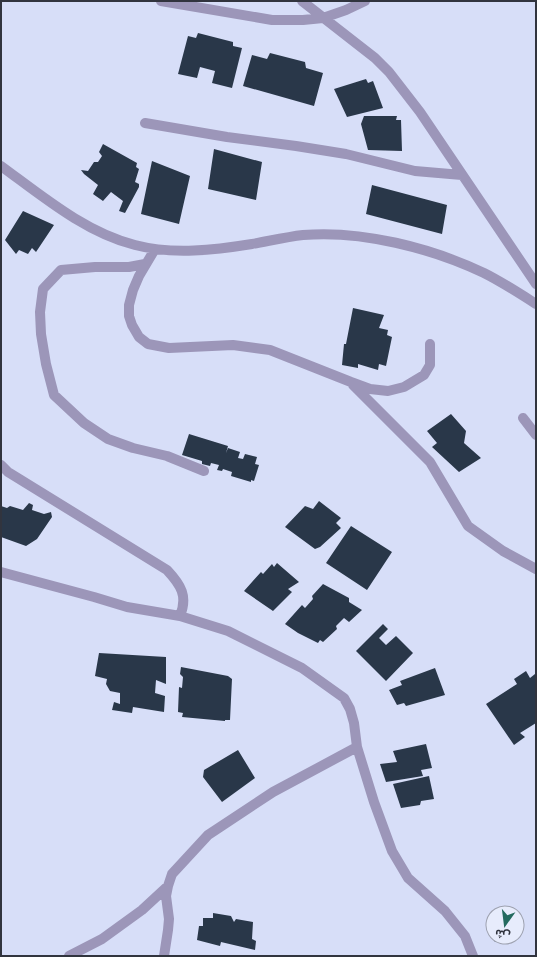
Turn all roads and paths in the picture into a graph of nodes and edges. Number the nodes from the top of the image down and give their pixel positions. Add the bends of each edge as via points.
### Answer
1 (161, 1) edge
2 (302, 1) edge
3 (365, 1) edge
4 (323, 18) junction
5 (145, 123) dead end
6 (1, 166) edge
7 (462, 174) junction
8 (155, 249) junction
9 (146, 264) junction
10 (536, 284) edge
11 (536, 304) edge
12 (430, 344) dead end
13 (351, 382) junction
14 (523, 418) dead end
15 (536, 435) edge
16 (1, 465) edge
17 (204, 471) dead end
18 (536, 569) edge
19 (1, 572) edge
20 (180, 616) junction
21 (357, 747) junction
22 (168, 886) junction
23 (69, 956) edge
24 (164, 956) edge
25 (472, 956) edge

1 - 4 street via 272,20
2 - 4 street
3 - 4 street
4 - 7 street via 376,58 389,72
5 - 7 street via 346,154 415,170
6 - 8 street via 98,232
7 - 10 street
8 - 9 street
8 - 11 street via 216,249 304,235 379,239 457,262 485,274
9 - 13 street via 133,290 129,316 139,337 148,344 169,348 233,345 270,350
9 - 17 street via 61,270 43,289 41,334 54,395 84,423 108,439 167,456
12 - 13 street via 430,365 424,375 404,387 388,391 370,389
13 - 18 street via 430,462 468,526 503,551
14 - 15 street
16 - 20 street via 8,472 167,570 176,580 184,597
19 - 20 street via 127,607
20 - 21 street via 228,632 302,668 326,684 344,698 350,709
21 - 22 street via 273,792 208,835 172,874
21 - 25 street via 392,851 408,878 445,911 465,936
22 - 23 street via 142,910 102,939
22 - 24 street via 166,896 169,919

